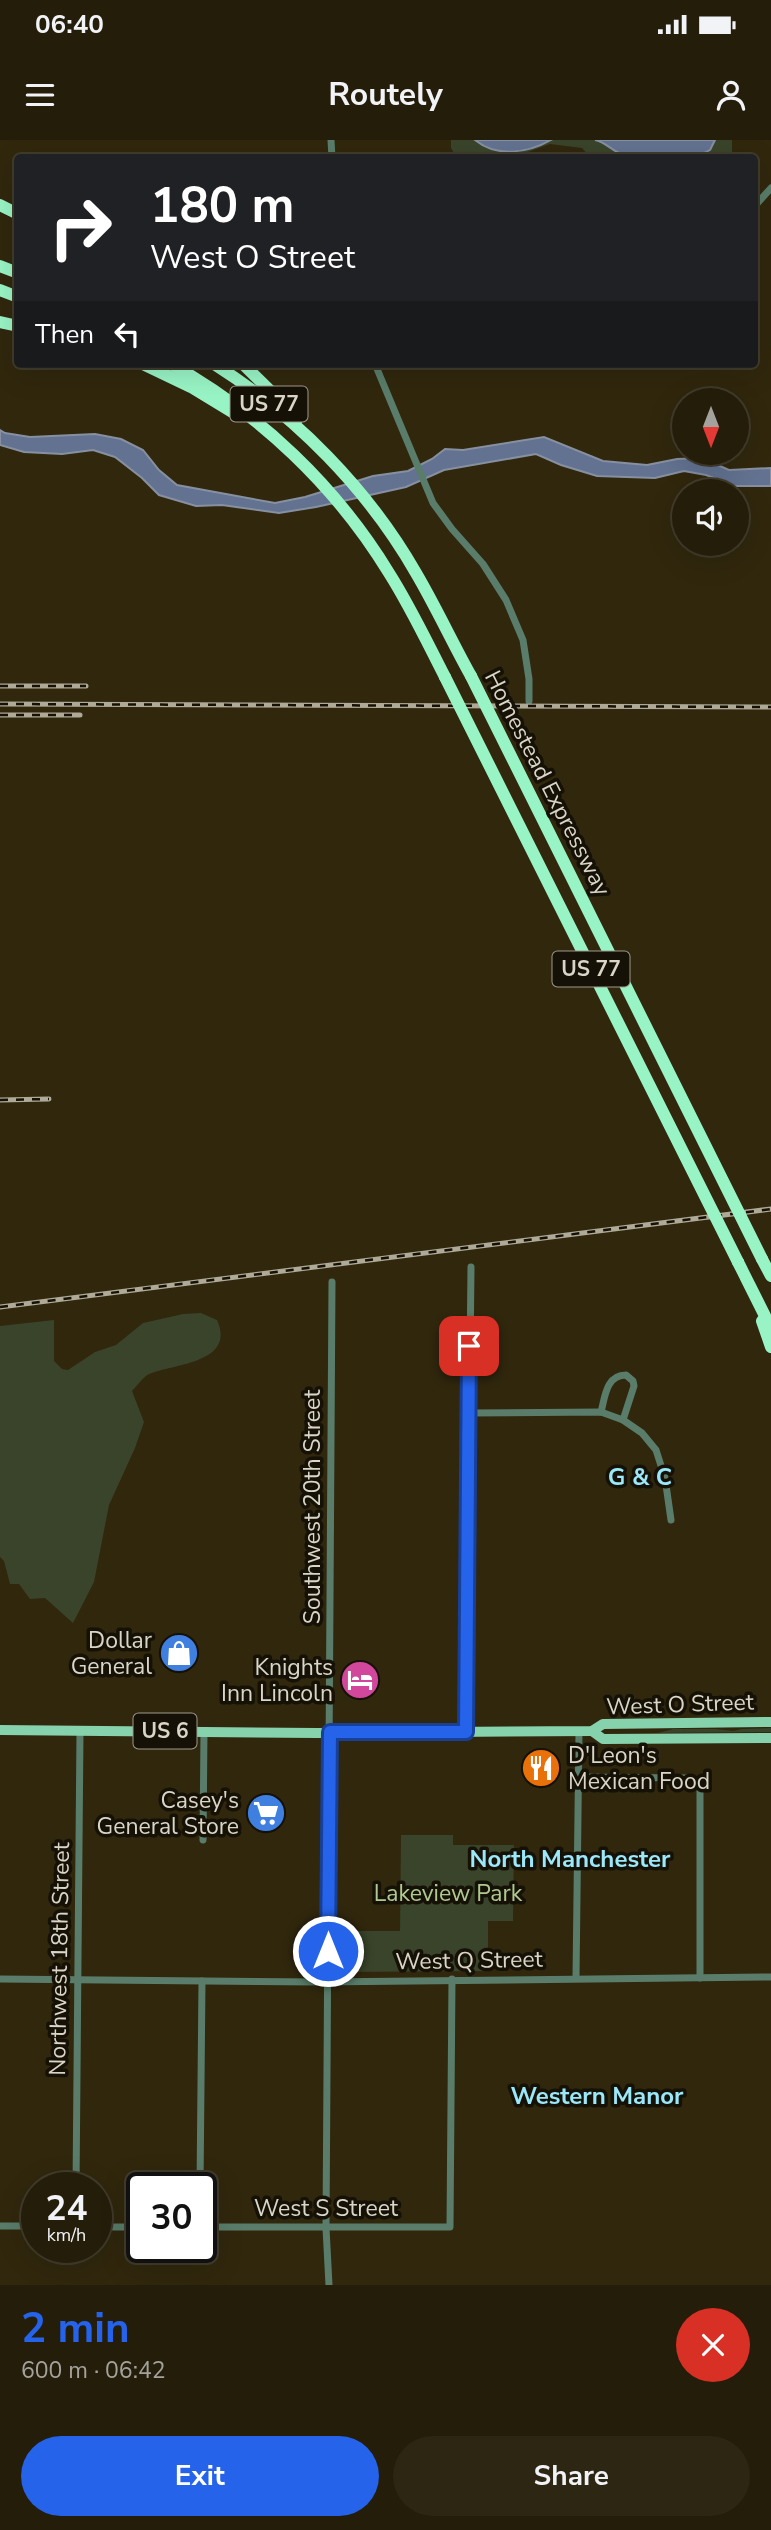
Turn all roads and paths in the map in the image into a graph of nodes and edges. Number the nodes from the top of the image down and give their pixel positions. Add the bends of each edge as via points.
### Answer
1 (771, 188) edge
2 (758, 203) edge
3 (151, 368) edge
4 (177, 368) edge
5 (220, 368) edge
6 (247, 368) edge
7 (377, 368) edge
8 (260, 425) junction
9 (320, 449) junction
10 (530, 701) dead end
11 (471, 1267) dead end
12 (771, 1276) edge
13 (747, 1281) junction
14 (332, 1282) dead end
15 (771, 1328) edge
16 (771, 1347) edge
17 (601, 1412) junction
18 (468, 1413) junction
19 (623, 1420) junction
20 (671, 1520) dead end
21 (771, 1722) edge
22 (0, 1730) edge
23 (80, 1731) junction
24 (579, 1731) junction
25 (592, 1731) junction
26 (204, 1732) junction
27 (330, 1732) junction
28 (466, 1732) junction
29 (771, 1738) edge
30 (578, 1777) junction
31 (203, 1840) dead end
32 (771, 1977) edge
33 (576, 1978) junction
34 (700, 1978) junction
35 (0, 1979) edge
36 (452, 1979) junction
37 (78, 1980) junction
38 (202, 1981) junction
39 (328, 1982) junction
40 (76, 2172) edge
41 (200, 2172) edge
42 (0, 2226) edge
43 (21, 2227) edge
44 (217, 2227) edge
45 (326, 2228) junction
46 (329, 2285) edge

1 - 2 street
3 - 8 highway
4 - 8 highway, US 77
5 - 9 highway, Homestead Expressway / US 77
6 - 9 highway via 301,421
7 - 10 street via 426,490 506,600 523,640
8 - 13 highway, Homestead Expressway / US 77, bridge via 336,500 404,598
9 - 12 highway, Homestead Expressway / US 77, bridge via 373,510 416,572
11 - 18 street
13 - 15 highway, Homestead Expressway / US 77
13 - 16 highway
14 - 27 street, Southwest 20th Street
17 - 18 street
17 - 19 street
17 - 19 street via 610,1382 626,1375 634,1386
18 - 28 street
19 - 20 street via 656,1450 666,1478
21 - 25 main road, West O Street / US 6 via 603,1724
22 - 23 main road, West O Street / US 6
23 - 26 main road, West O Street / US 6
23 - 37 street, Northwest 18th Street
24 - 25 main road, West O Street / US 6
24 - 28 main road, West O Street / US 6
24 - 30 street
25 - 29 main road, West O Street / US 6 via 603,1739
26 - 27 main road, West O Street / US 6
26 - 31 street
27 - 28 main road, West O Street / US 6
27 - 39 street, Southwest 20th Street
30 - 33 street
30 - 34 street via 688,1777 701,1786
32 - 34 street, West Q Street
33 - 34 street, West Q Street
33 - 36 street, West Q Street
35 - 37 street, West Q Street
36 - 39 street, West Q Street
36 - 45 street, West S Street via 450,2227
37 - 38 street, West Q Street
37 - 40 street, Northwest 18th Street
38 - 39 street, West Q Street
38 - 41 street
39 - 45 street, Southwest 20th Street
42 - 43 street
44 - 45 street, West S Street
45 - 46 street, Southwest 20th Street

